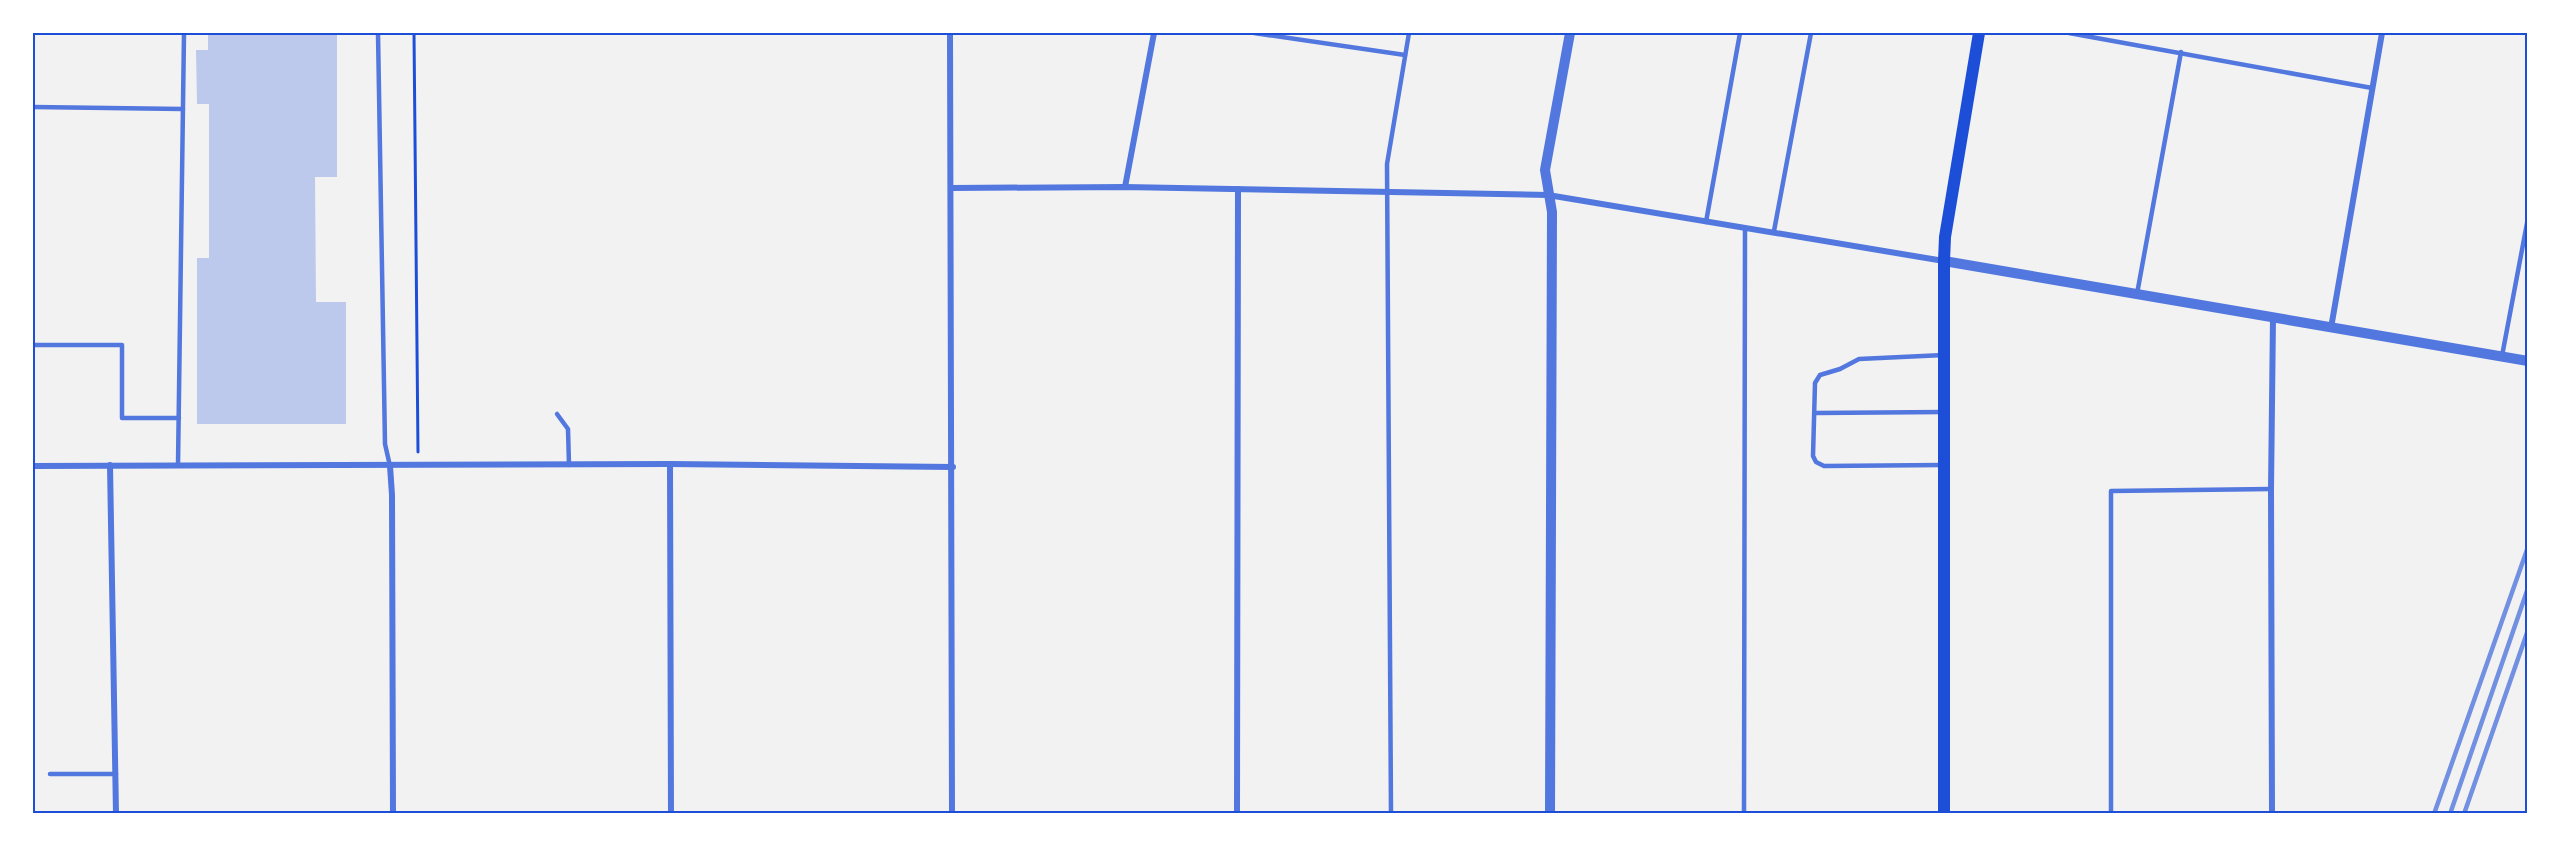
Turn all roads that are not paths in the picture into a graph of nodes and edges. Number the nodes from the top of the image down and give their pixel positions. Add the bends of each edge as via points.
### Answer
1 (184, 33) edge
2 (378, 33) edge
3 (950, 33) edge
4 (1154, 33) edge
5 (1254, 33) edge
6 (1409, 33) edge
7 (1569, 33) edge
8 (1740, 33) edge
9 (1811, 33) edge
10 (1979, 33) edge
11 (2069, 33) edge
12 (2382, 33) edge
13 (2181, 52) junction
14 (1405, 56) junction
15 (2372, 88) junction
16 (33, 107) edge
17 (183, 109) junction
18 (1125, 187) junction
19 (951, 188) junction
20 (1238, 189) junction
21 (1388, 192) junction
22 (1548, 195) junction
23 (2528, 218) edge
24 (1706, 222) junction
25 (1745, 228) junction
26 (1774, 231) junction
27 (1944, 261) junction
28 (2137, 294) junction
29 (2273, 316) junction
30 (2331, 327) junction
31 (33, 345) edge
32 (1944, 355) junction
33 (2502, 356) junction
34 (2528, 361) edge
35 (1944, 412) junction
36 (1815, 413) junction
37 (557, 414) dead end
38 (179, 418) junction
39 (670, 464) junction
40 (110, 465) junction
41 (178, 465) junction
42 (569, 465) junction
43 (1944, 465) junction
44 (33, 466) edge
45 (390, 466) junction
46 (953, 467) junction
47 (2271, 489) junction
48 (51, 774) dead end
49 (116, 774) junction
50 (116, 814) edge
51 (393, 814) edge
52 (670, 814) edge
53 (952, 814) edge
54 (1237, 814) edge
55 (1391, 814) edge
56 (1550, 814) edge
57 (1744, 814) edge
58 (1944, 814) edge
59 (2111, 814) edge
60 (2272, 814) edge

1 - 17 lane
2 - 45 lane via 385,444
3 - 19 street
4 - 18 street
5 - 14 lane
6 - 14 lane
7 - 22 street via 1545,170
8 - 24 lane
9 - 26 lane
10 - 27 main road
11 - 13 lane
12 - 15 street
13 - 15 lane
13 - 28 lane
14 - 21 lane via 1387,164
15 - 30 street
16 - 17 lane
17 - 38 lane
18 - 19 street
18 - 20 street
19 - 46 street
20 - 21 street
20 - 54 street
21 - 22 street
21 - 55 lane
22 - 24 street
22 - 56 street via 1552,212
23 - 33 lane
24 - 25 street
25 - 26 street
25 - 57 lane
26 - 27 street
27 - 28 street
27 - 32 main road
28 - 29 street
29 - 30 street
29 - 47 street
30 - 33 street
31 - 38 lane via 122,345 122,418
32 - 35 main road
32 - 36 lane via 1859,359 1820,375 1815,383
33 - 34 street
35 - 36 lane
35 - 43 main road
36 - 43 lane via 1813,456 1824,466
37 - 42 lane via 568,429
38 - 41 lane
39 - 42 street
39 - 46 street
39 - 52 street
40 - 41 street
40 - 44 street
40 - 49 street
41 - 45 street
42 - 45 street
43 - 58 main road
45 - 51 street
46 - 53 street
47 - 59 lane via 2111,491
47 - 60 street
48 - 49 lane
49 - 50 street

